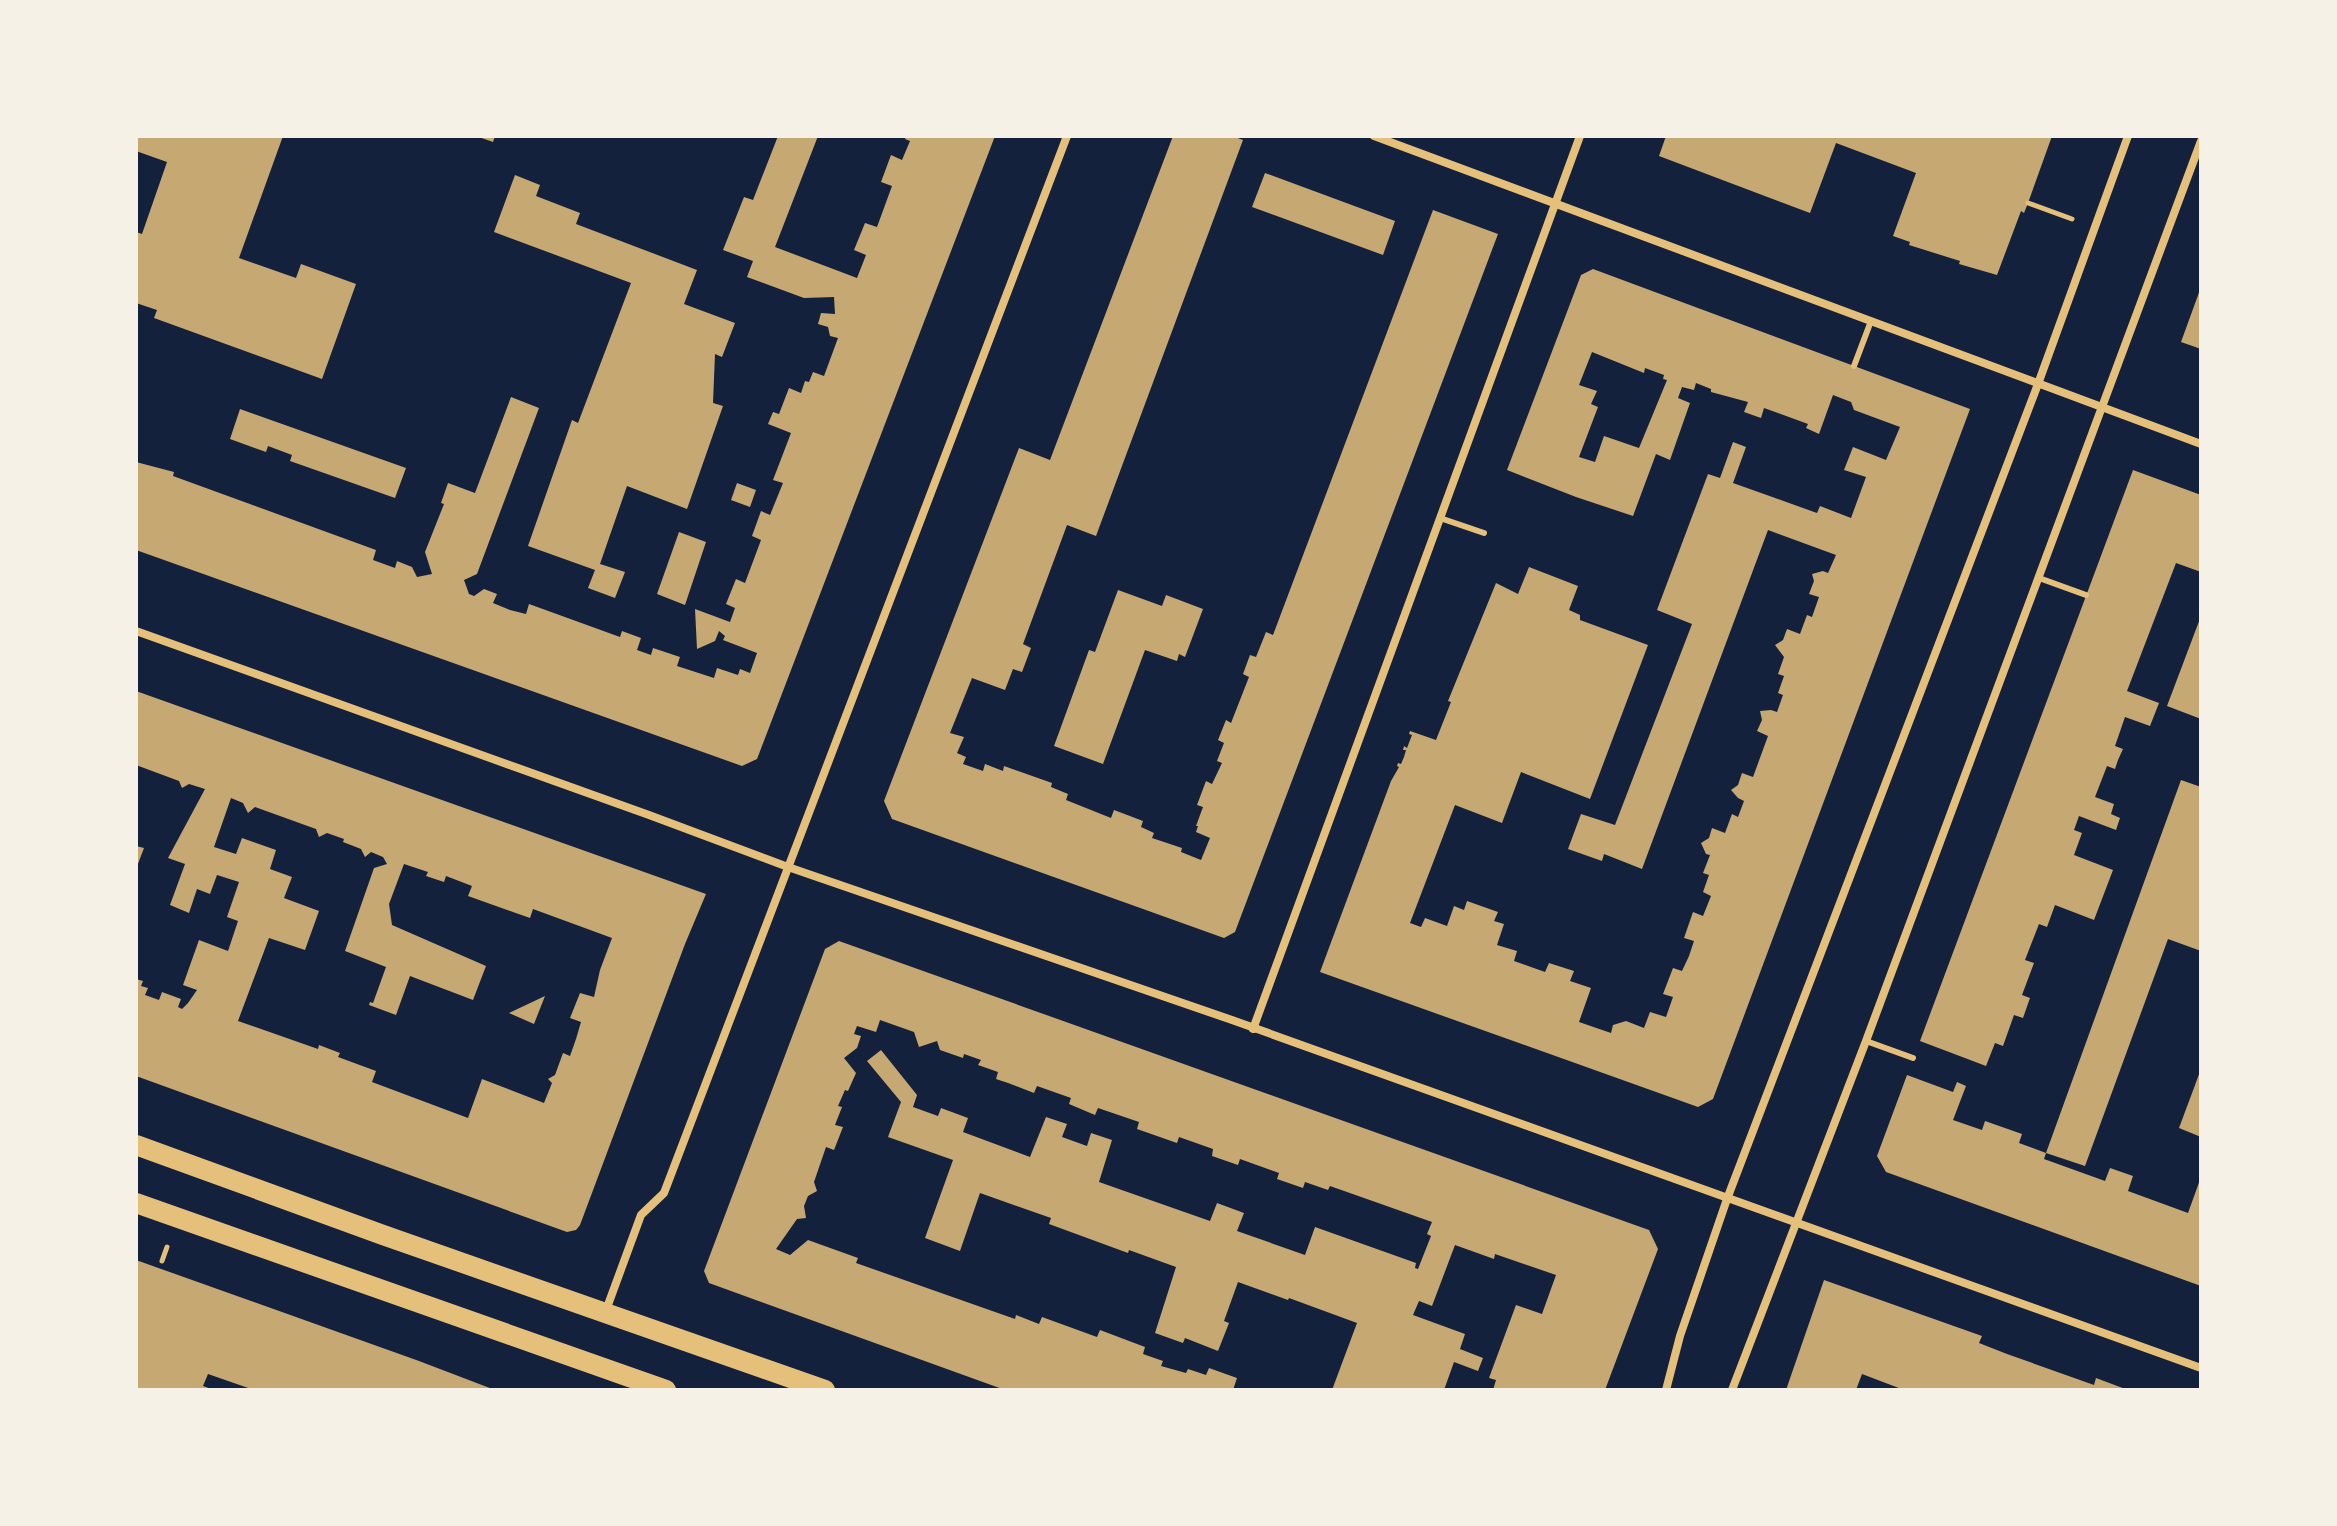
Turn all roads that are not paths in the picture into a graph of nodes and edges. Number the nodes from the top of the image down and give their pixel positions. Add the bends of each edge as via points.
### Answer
1 (1067, 136) edge
2 (1374, 136) edge
3 (1580, 136) edge
4 (2128, 136) edge
5 (2201, 141) edge
6 (1556, 204) junction
7 (1871, 321) junction
8 (1854, 366) dead end
9 (2038, 384) junction
10 (2103, 408) junction
11 (2201, 444) edge
12 (1440, 518) junction
13 (1484, 533) dead end
14 (2039, 578) junction
15 (2086, 595) dead end
16 (136, 631) edge
17 (788, 867) junction
18 (1253, 1029) junction
19 (1866, 1041) junction
20 (1913, 1058) dead end
21 (136, 1145) edge
22 (1727, 1199) junction
23 (136, 1203) edge
24 (1794, 1224) junction
25 (605, 1313) junction
26 (2201, 1368) edge
27 (666, 1390) edge
28 (825, 1390) edge
29 (1666, 1390) edge
30 (1732, 1390) edge

1 - 17 street
2 - 6 street
3 - 6 street
4 - 9 street
5 - 10 street
6 - 7 street
6 - 12 street
7 - 8 lane
7 - 9 street
9 - 10 street
9 - 22 street
10 - 11 street
10 - 14 street
12 - 13 lane
12 - 18 street
14 - 15 lane
14 - 19 street
16 - 17 street
17 - 18 street
17 - 25 street via 664,1193 641,1215
18 - 22 street
19 - 20 lane
19 - 24 street
21 - 25 main road
22 - 24 street
22 - 29 street
23 - 27 main road
24 - 26 street
24 - 30 street
25 - 28 main road

